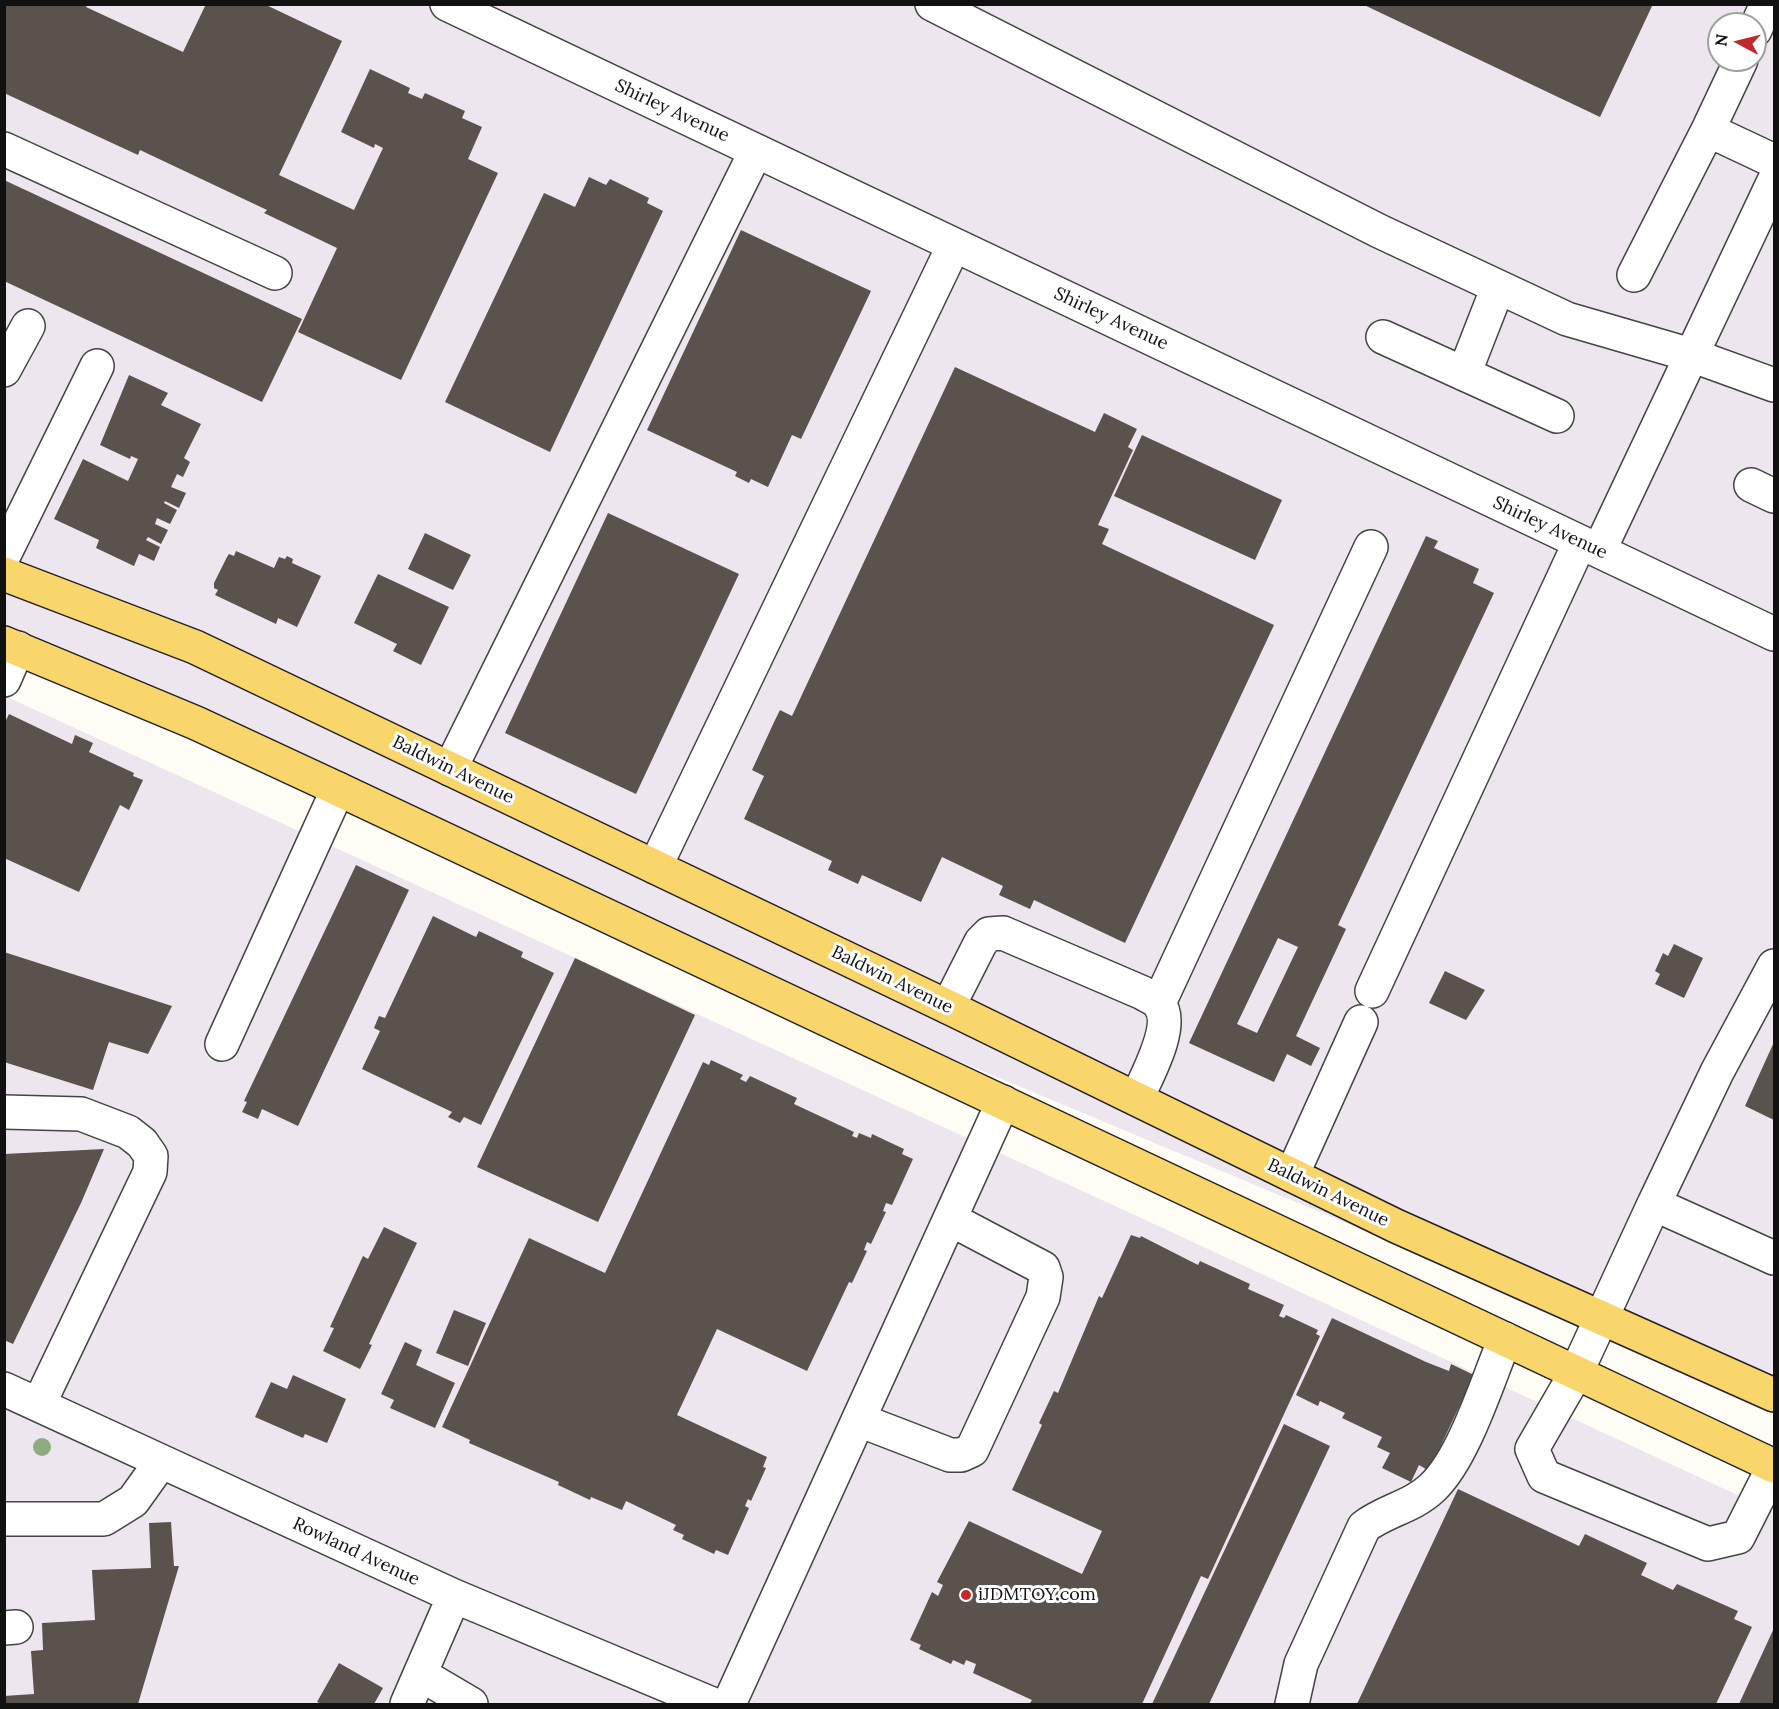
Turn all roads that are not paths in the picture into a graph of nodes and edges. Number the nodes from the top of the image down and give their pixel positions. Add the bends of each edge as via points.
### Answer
1 (447, 4) edge
2 (932, 4) edge
3 (1735, 72) edge
4 (1708, 130) junction
5 (4, 148) edge
6 (756, 151) junction
7 (1774, 161) edge
8 (1774, 180) edge
9 (954, 245) junction
10 (274, 273) dead end
11 (1634, 275) dead end
12 (1498, 287) junction
13 (28, 326) dead end
14 (1383, 337) dead end
15 (1690, 355) junction
16 (97, 366) dead end
17 (4, 370) edge
18 (1464, 374) junction
19 (1774, 385) edge
20 (1557, 416) dead end
21 (1371, 547) dead end
22 (1590, 547) junction
23 (4, 555) edge
24 (4, 573) edge
25 (1774, 634) edge
26 (11, 646) edge
27 (4, 680) edge
28 (450, 769) junction
29 (338, 789) junction
30 (655, 867) junction
31 (1774, 966) edge
32 (1372, 991) dead end
33 (1159, 1003) junction
34 (948, 1006) junction
35 (1361, 1022) dead end
36 (222, 1044) dead end
37 (1137, 1098) junction
38 (1003, 1102) junction
39 (4, 1112) edge
40 (1292, 1175) junction
41 (1654, 1204) junction
42 (950, 1219) junction
43 (1774, 1258) edge
44 (1601, 1318) junction
45 (1505, 1339) junction
46 (1576, 1373) junction
47 (4, 1389) edge
48 (1774, 1395) edge
49 (39, 1404) junction
50 (860, 1420) junction
51 (161, 1462) junction
52 (1774, 1466) edge
53 (4, 1519) edge
54 (454, 1596) junction
55 (420, 1674) junction
56 (407, 1704) edge
57 (471, 1704) edge
58 (712, 1704) edge
59 (729, 1704) edge
60 (1292, 1704) edge

1 - 6 street, Shirley Avenue
2 - 12 street via 1369,226
3 - 4 street
4 - 7 street
4 - 11 street
5 - 10 street
6 - 9 street, Shirley Avenue
6 - 28 street
8 - 15 street
9 - 22 street, Shirley Avenue
9 - 30 street
12 - 15 street via 1567,319
12 - 18 street
13 - 17 street
14 - 18 street
15 - 19 street
15 - 22 street
16 - 23 street
18 - 20 street
21 - 33 street
22 - 25 street, Shirley Avenue
22 - 32 street
24 - 28 main road, Baldwin Avenue via 195,647
26 - 27 street
26 - 29 main road via 196,723
28 - 30 main road, Baldwin Avenue
29 - 36 street
29 - 38 main road
30 - 34 main road, Baldwin Avenue
31 - 41 street via 1716,1072
33 - 34 street via 1003,933 989,934 981,942
33 - 37 street via 1165,1018 1163,1037
34 - 37 main road, Baldwin Avenue
35 - 40 street
37 - 40 main road, Baldwin Avenue
38 - 42 street
38 - 45 main road
39 - 49 street via 81,1114 128,1132 151,1156 150,1172
40 - 44 main road, Baldwin Avenue
41 - 43 street
41 - 44 street
42 - 50 street
42 - 50 street via 1043,1268 1043,1297 972,1450 950,1455
44 - 46 street
44 - 48 main road, Baldwin Avenue
45 - 46 main road
45 - 60 street via 1450,1467 1431,1489 1403,1509 1364,1527 1301,1664
46 - 52 main road
46 - 52 street via 1532,1449 1544,1476 1708,1544 1738,1537
47 - 49 street, Rowland Avenue
49 - 51 street, Rowland Avenue
50 - 59 street
51 - 53 street via 133,1501 104,1519
51 - 54 street, Rowland Avenue
54 - 55 street
54 - 58 street, Rowland Avenue
55 - 56 street
55 - 57 street

